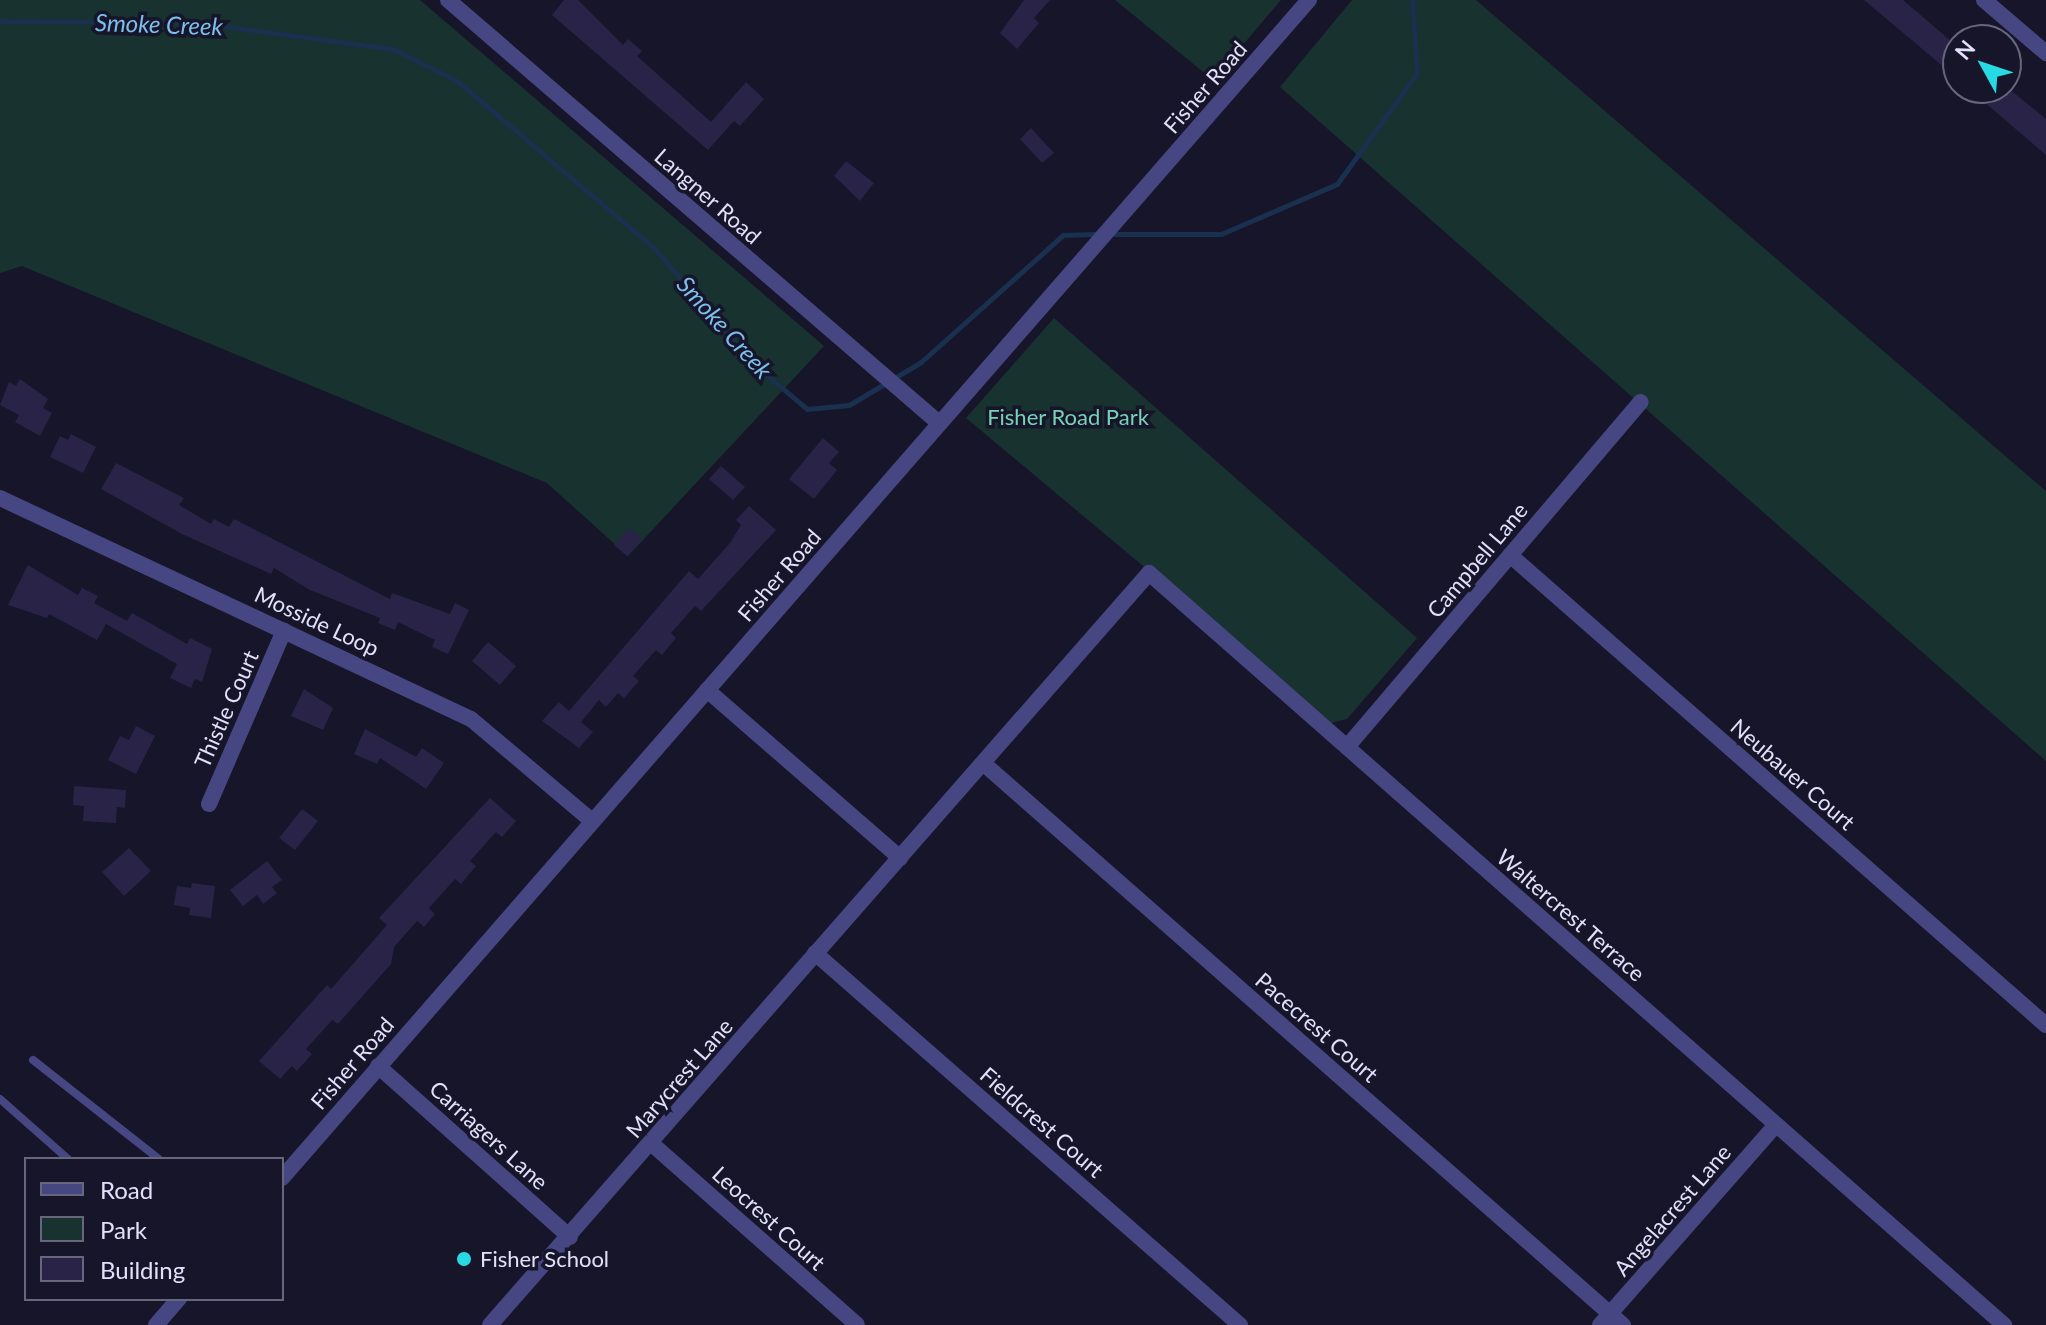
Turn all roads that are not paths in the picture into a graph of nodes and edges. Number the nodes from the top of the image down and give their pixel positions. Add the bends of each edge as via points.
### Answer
1 (448, 0) edge
2 (1309, 0) edge
3 (1984, 0) edge
4 (2046, 53) edge
5 (1641, 402) dead end
6 (940, 424) junction
7 (0, 498) edge
8 (1510, 555) junction
9 (1113, 614) joint
10 (284, 631) junction
11 (707, 690) junction
12 (1347, 747) junction
13 (983, 763) junction
14 (209, 804) dead end
15 (592, 821) junction
16 (900, 858) junction
17 (815, 953) junction
18 (2046, 1025) edge
19 (33, 1060) dead end
20 (378, 1066) junction
21 (0, 1099) edge
22 (1776, 1125) junction
23 (652, 1144) junction
24 (66, 1157) edge
25 (156, 1157) edge
26 (284, 1176) edge
27 (570, 1237) junction
28 (177, 1301) edge
29 (1605, 1319) edge
30 (156, 1325) edge
31 (490, 1325) edge
32 (857, 1325) edge
33 (1240, 1325) edge
34 (1623, 1325) edge
35 (2004, 1325) edge

1 - 6 street, Langner Road
2 - 6 street, Fisher Road
3 - 4 street
5 - 8 street, Campbell Lane
6 - 11 street, Fisher Road
7 - 10 street, Mosside Loop
8 - 12 street, Campbell Lane
8 - 18 street, Neubauer Court
9 - 12 street, Waltercrest Terrace via 1149,573
9 - 13 street, Marycrest Lane
10 - 14 street, Thistle Court
10 - 15 street, Mosside Loop via 471,719
11 - 15 street, Fisher Road
11 - 16 street
12 - 22 street, Waltercrest Terrace
13 - 16 street, Marycrest Lane
13 - 29 street, Pacecrest Court
15 - 20 street, Fisher Road
16 - 17 street, Marycrest Lane
17 - 23 street, Marycrest Lane
17 - 33 street, Fieldcrest Court
19 - 25 lane
20 - 26 street, Fisher Road
20 - 27 street, Carriagers Lane
21 - 24 lane
22 - 29 street, Angelacrest Lane
22 - 35 street, Waltercrest Terrace
23 - 27 street, Marycrest Lane
23 - 32 street, Leocrest Court
27 - 31 street, Marycrest Lane
28 - 30 street
29 - 34 street, Pacecrest Court

